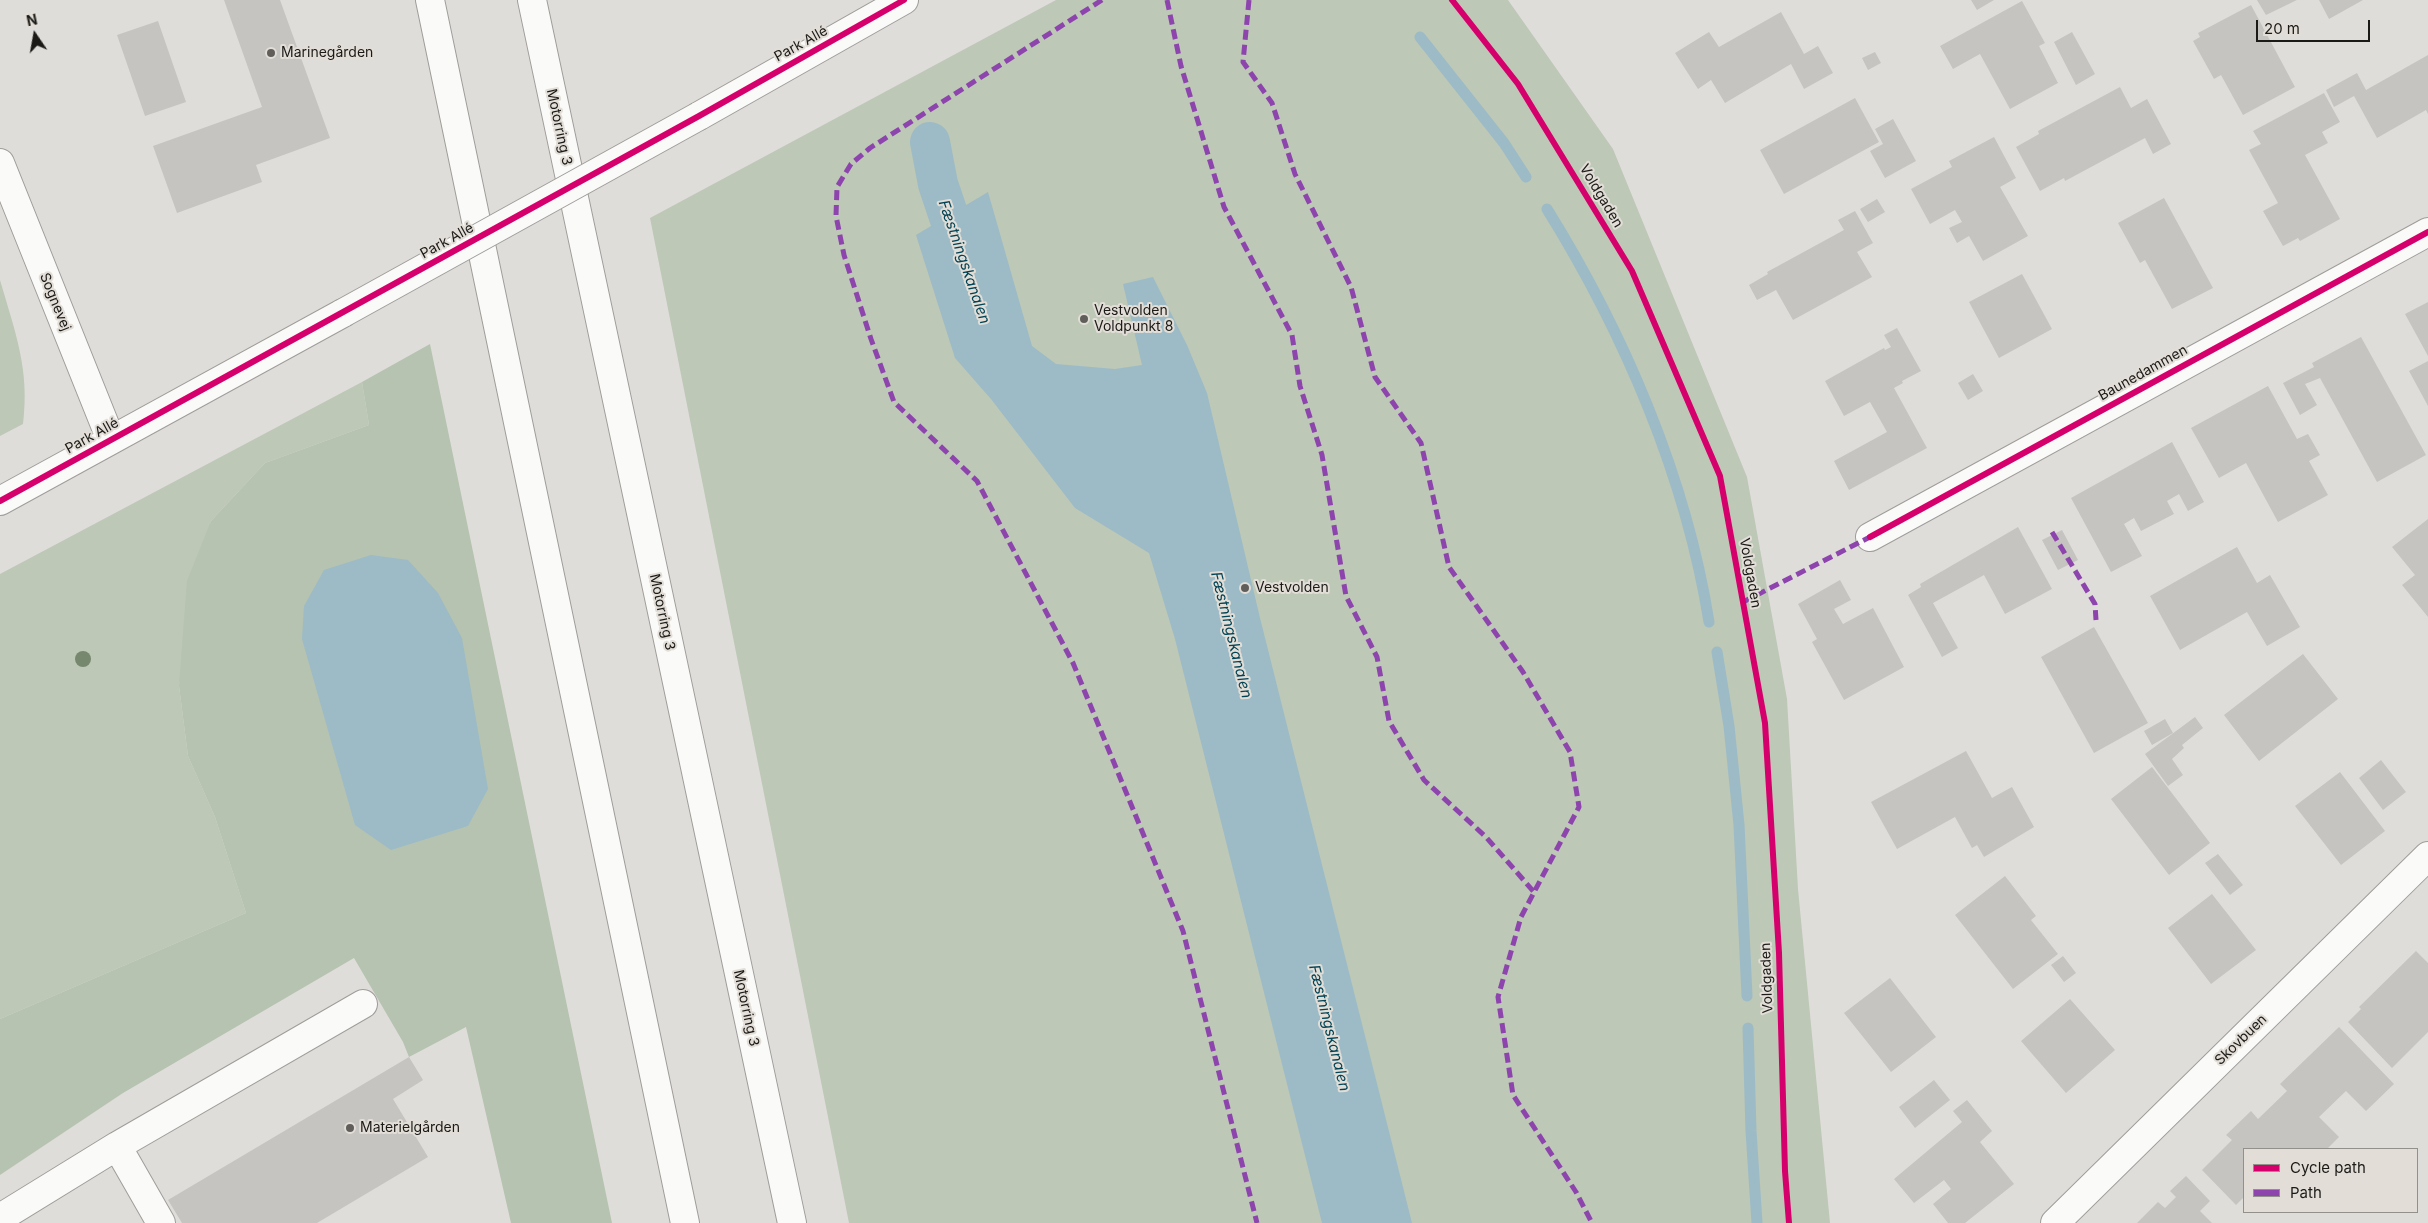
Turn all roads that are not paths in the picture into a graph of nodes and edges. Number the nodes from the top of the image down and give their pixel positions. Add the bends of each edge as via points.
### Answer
1 (430, 0) edge
2 (532, 0) edge
3 (904, 0) edge
4 (0, 163) edge
5 (2428, 232) edge
6 (111, 440) junction
7 (0, 501) edge
8 (1870, 537) dead end
9 (2428, 856) edge
10 (364, 1004) dead end
11 (117, 1146) junction
12 (0, 1218) edge
13 (158, 1218) edge
14 (685, 1223) edge
15 (792, 1223) edge
16 (2055, 1223) edge

1 - 14 main road
2 - 15 main road, Motorring 3
3 - 6 main road, Park Allé, bridge
4 - 6 main road, Sognevej
5 - 8 main road, Baunedammen
6 - 7 main road, Park Allé
9 - 16 main road, Skovbuen
10 - 11 main road
11 - 12 main road
11 - 13 main road

